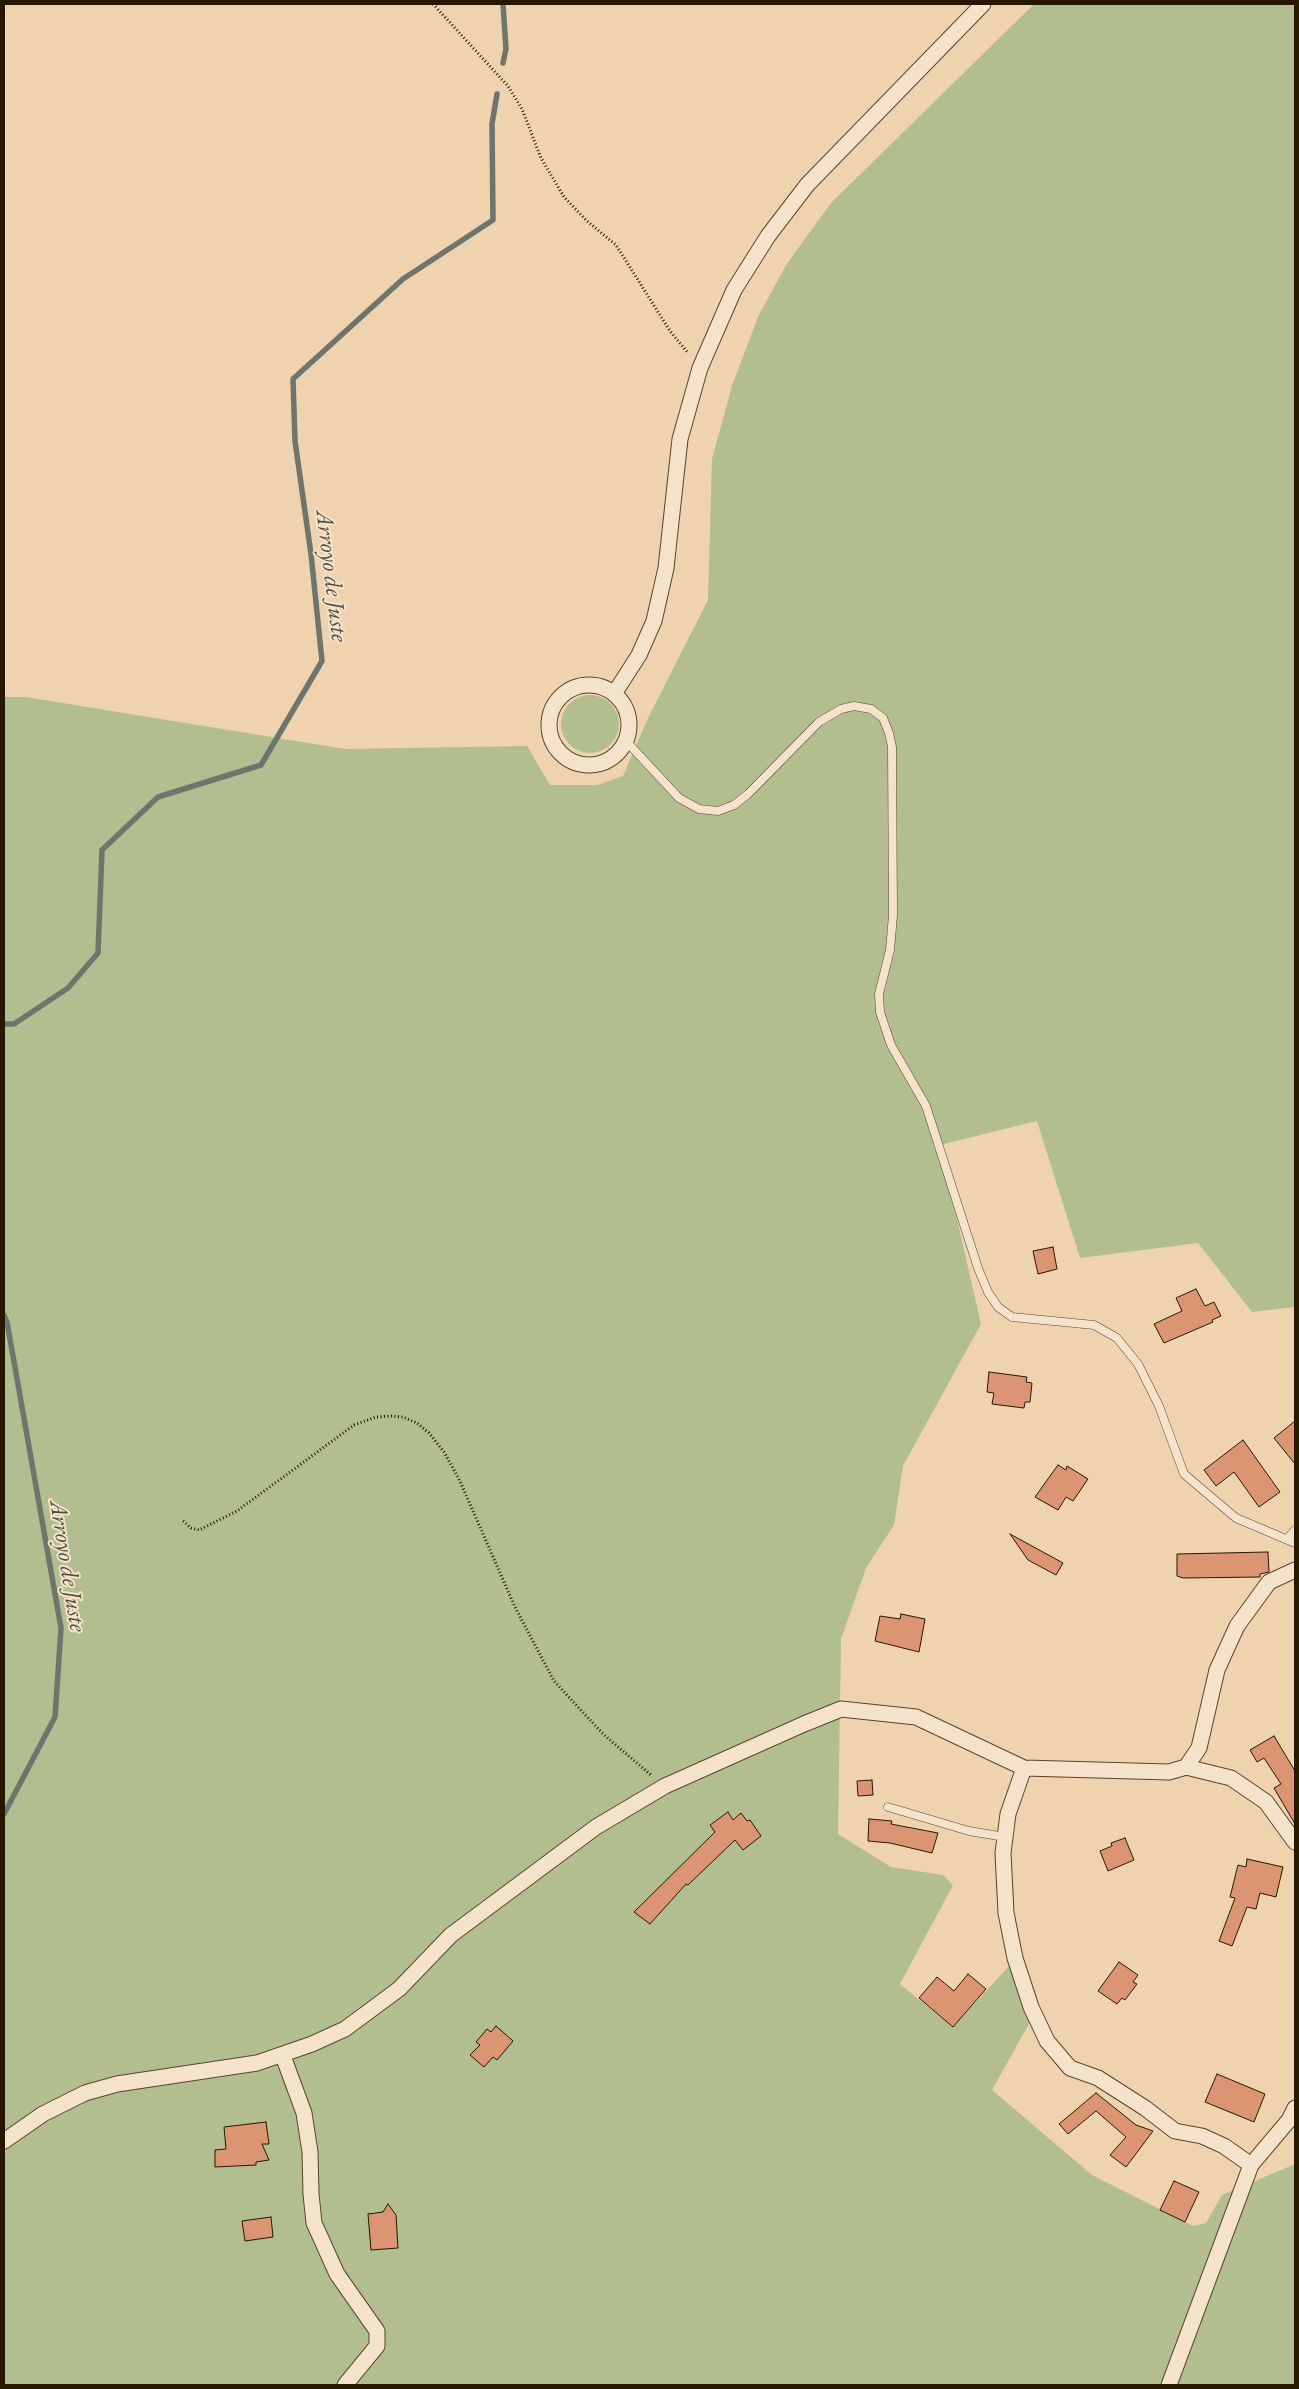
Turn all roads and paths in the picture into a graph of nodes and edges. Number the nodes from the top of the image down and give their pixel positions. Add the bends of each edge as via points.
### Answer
1 (434, 4) edge
2 (983, 4) edge
3 (700, 368) junction
4 (614, 694) junction
5 (626, 741) junction
6 (183, 1521) dead end
7 (1295, 1530) edge
8 (1287, 1539) junction
9 (1295, 1544) edge
10 (1295, 1570) edge
11 (1186, 1767) junction
12 (1024, 1768) junction
13 (664, 1786) junction
14 (888, 1806) dead end
15 (1005, 1837) junction
16 (1295, 1842) edge
17 (283, 2056) junction
18 (1295, 2108) edge
19 (4, 2141) edge
20 (1250, 2165) junction
21 (345, 2385) edge
22 (1169, 2385) edge

1 - 3 path via 508,86 522,109 541,158 564,196 616,245 670,331
2 - 3 street via 786,210 734,290
3 - 4 street via 680,439 663,586 654,621
4 - 5 street via 628,714 630,728
4 - 5 street via 606,688 589,685 568,690 554,705 548,725 552,742 564,756 586,765 604,763 618,753
5 - 8 lane via 679,798 699,809 718,810 734,805 748,794 819,722 841,709 854,706 871,709 883,718 892,747 893,916 880,1012 891,1045 926,1106 988,1292 998,1307 1012,1317 1094,1325 1118,1338 1138,1364 1184,1474 1236,1518
6 - 13 path via 190,1528 199,1530 237,1511 354,1425 376,1417 392,1416 417,1423 444,1452 459,1479 515,1607 554,1681 603,1734
7 - 8 lane
8 - 9 lane
10 - 11 street via 1269,1582 1237,1626 1217,1670 1199,1748
11 - 12 street via 1169,1772
11 - 16 street via 1231,1778 1266,1802
12 - 13 street via 916,1717 842,1709
12 - 15 street via 1008,1814
13 - 17 street via 596,1827 489,1905 451,1935 399,1989 369,2013 345,2029
14 - 15 lane via 969,1831
15 - 20 street via 1006,1913 1015,1958 1031,2007 1047,2041 1070,2068 1098,2078 1175,2131 1202,2136 1224,2146
17 - 19 street via 257,2063 117,2084 85,2093 43,2114
17 - 21 street via 304,2112 314,2223 337,2274 377,2332 377,2346
18 - 20 street via 1289,2120
20 - 22 street

